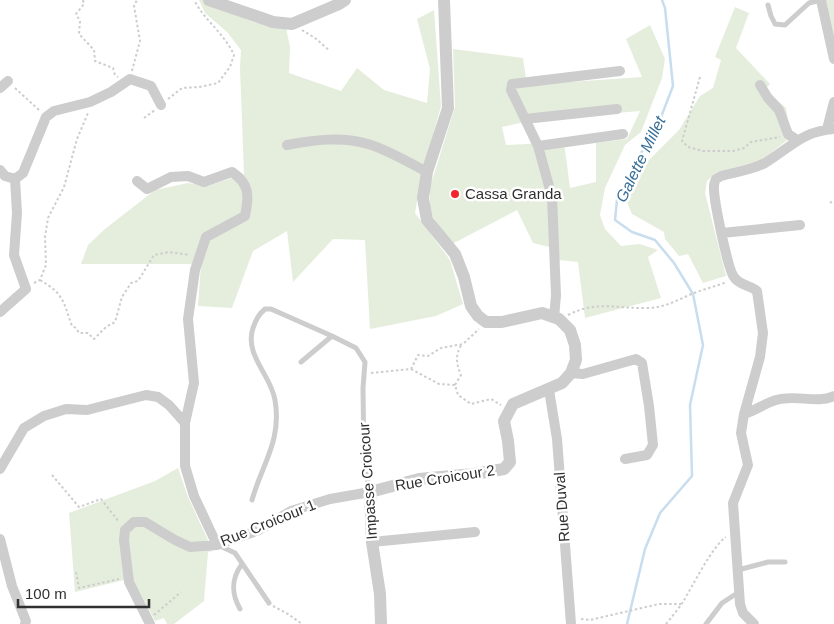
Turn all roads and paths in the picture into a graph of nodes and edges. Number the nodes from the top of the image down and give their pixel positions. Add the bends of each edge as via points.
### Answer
1 (83, 0) edge
2 (137, 0) edge
3 (194, 0) edge
4 (210, 0) edge
5 (345, 0) edge
6 (444, 0) edge
7 (821, 0) edge
8 (768, 5) dead end
9 (292, 24) junction
10 (330, 51) dead end
11 (834, 59) edge
12 (620, 71) dead end
13 (700, 78) dead end
14 (128, 80) junction
15 (4, 84) edge
16 (760, 85) dead end
17 (90, 102) junction
18 (834, 102) edge
19 (161, 105) junction
20 (617, 109) dead end
21 (46, 117) junction
22 (144, 118) dead end
23 (525, 119) junction
24 (831, 129) edge
25 (623, 134) dead end
26 (795, 141) junction
27 (287, 145) dead end
28 (538, 146) junction
29 (0, 170) edge
30 (427, 172) junction
31 (15, 180) junction
32 (137, 181) dead end
33 (834, 200) edge
34 (830, 203) dead end
35 (800, 225) dead end
36 (722, 233) junction
37 (198, 259) junction
38 (735, 279) junction
39 (40, 280) junction
40 (26, 289) junction
41 (0, 312) edge
42 (557, 319) junction
43 (486, 322) junction
44 (332, 336) junction
45 (462, 344) junction
46 (301, 362) dead end
47 (410, 369) junction
48 (364, 373) junction
49 (571, 373) junction
50 (455, 385) junction
51 (549, 390) junction
52 (834, 396) edge
53 (509, 410) junction
54 (744, 414) junction
55 (185, 423) junction
56 (625, 459) dead end
57 (0, 469) edge
58 (52, 475) dead end
59 (370, 492) junction
60 (252, 500) dead end
61 (125, 530) junction
62 (475, 532) dead end
63 (735, 532) junction
64 (0, 539) edge
65 (372, 542) junction
66 (217, 545) junction
67 (785, 562) dead end
68 (242, 564) junction
69 (738, 571) junction
70 (76, 572) dead end
71 (128, 577) junction
72 (181, 592) dead end
73 (739, 592) junction
74 (269, 603) joint
75 (681, 604) junction
76 (240, 609) dead end
77 (571, 621) edge
78 (149, 622) edge
79 (25, 624) edge
80 (302, 624) edge
81 (382, 624) edge
82 (666, 624) edge
83 (706, 624) edge
84 (754, 624) edge

1 - 14 path via 84,4 76,14 80,21 79,34 94,50 95,61 113,68 115,75
2 - 14 path via 134,6 140,41
3 - 19 path via 234,55 218,83 182,88
4 - 9 street via 273,22
5 - 9 street
6 - 30 street via 448,108
7 - 8 lane via 809,3 785,25 775,24
7 - 11 street
9 - 10 path
12 - 23 street via 514,83 511,90
13 - 26 path via 682,141 688,147 702,151 733,151 751,142 780,137
14 - 17 street
14 - 19 street via 151,86
15 - 21 path
16 - 26 street via 779,110 788,134
17 - 21 street via 54,111
17 - 39 path via 64,187 48,218 46,265
18 - 24 street
19 - 22 path
20 - 23 street
21 - 31 street via 23,173
23 - 28 street
24 - 26 street
25 - 28 street
26 - 36 street via 765,163 716,179 714,192
27 - 30 street via 336,139 365,143
28 - 42 street via 552,197
29 - 31 street
30 - 43 street via 423,198 427,220 455,254 471,306
31 - 40 street via 14,256
32 - 37 street via 148,189 170,177 188,176 204,182 232,172 241,179 249,197 245,216 206,237
33 - 34 path
35 - 36 street
36 - 38 street via 730,271
37 - 39 path via 185,253 154,255 138,281 131,283 122,296 115,322 94,339 88,332 79,333 72,326 63,300 54,288
37 - 55 street via 188,319 194,383
38 - 42 path via 671,304 648,308 604,305 577,310
38 - 54 street via 756,291 763,333 760,357
39 - 40 path
40 - 41 street
42 - 43 street via 542,313 502,322
42 - 49 street via 570,330 575,345 576,360
43 - 45 path
44 - 46 lane
44 - 48 lane, Impasse Croicour via 356,348 365,362
44 - 60 lane, Impasse Croicour via 272,310 265,310 257,317 250,337 251,348 270,384 277,420 272,448
45 - 47 path via 441,348 428,356 418,355
45 - 50 path via 457,352 461,375
47 - 48 path
47 - 50 path via 439,384
48 - 59 lane, Impasse Croicour via 364,463
49 - 51 street
49 - 56 street via 583,374 636,359 642,363 653,445 648,455
50 - 53 path via 458,395 472,404 491,398
51 - 53 street via 513,404
51 - 77 street, Rue Duval via 558,439
52 - 54 street via 815,400 775,400
53 - 59 street, Rue Croicour 2 via 504,421 510,462 504,469 419,479
54 - 63 street via 741,433 748,465 734,503
55 - 57 street via 158,397 146,395 87,410 66,409 44,416 24,428
55 - 66 street via 185,466 194,496
58 - 61 path via 79,507 101,499
59 - 65 street, Impasse Croicour
59 - 66 street, Rue Croicour 1 via 330,499 291,511 259,530
61 - 66 street, Rue Croicour 1 via 134,522 145,522 190,547
61 - 71 street
62 - 65 street
63 - 69 street
63 - 75 path via 723,539
64 - 79 street
65 - 81 street, Impasse Croicour
66 - 68 lane via 235,553
67 - 69 lane via 768,562
68 - 74 lane
68 - 76 lane via 236,573 233,597
69 - 73 street
70 - 71 path via 78,588
71 - 78 street
72 - 78 path
73 - 83 lane via 722,603
73 - 84 street via 743,613
74 - 80 path
75 - 77 path via 659,604 590,620
75 - 82 path

